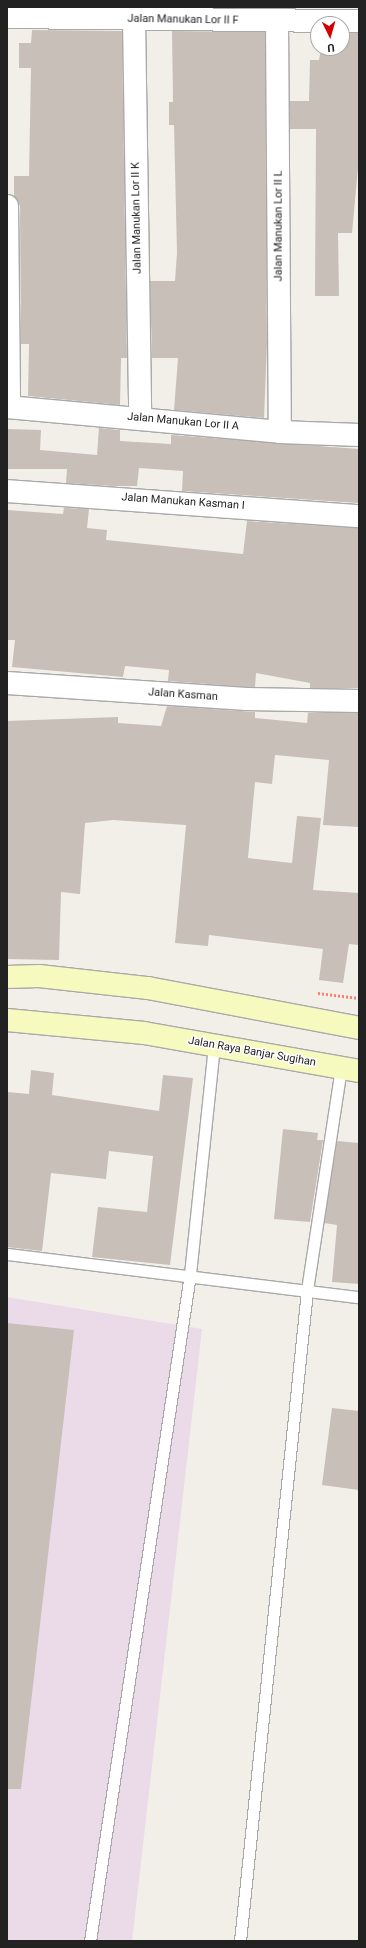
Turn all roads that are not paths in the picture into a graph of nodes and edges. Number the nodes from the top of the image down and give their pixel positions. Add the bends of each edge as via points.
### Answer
1 (7, 17) edge
2 (134, 19) junction
3 (277, 21) junction
4 (359, 21) edge
5 (7, 206) edge
6 (8, 407) edge
7 (140, 418) junction
8 (280, 432) junction
9 (359, 435) edge
10 (7, 491) edge
11 (359, 516) edge
12 (7, 684) edge
13 (359, 701) edge
14 (7, 977) edge
15 (7, 1020) edge
16 (359, 1028) edge
17 (214, 1045) junction
18 (350, 1069) edge
19 (7, 1254) edge
20 (190, 1274) junction
21 (307, 1290) junction
22 (359, 1297) edge
23 (90, 1941) edge
24 (240, 1941) edge

1 - 2 street, Jalan Manukan Lor II F
2 - 3 street, Jalan Manukan Lor II F
2 - 7 street, Jalan Manukan Lor II K
3 - 4 street, Jalan Manukan Lor II F
3 - 8 street, Jalan Manukan Lor II L
5 - 6 street
6 - 7 street, Jalan Manukan Lor II A
7 - 8 street, Jalan Manukan Lor II A
8 - 9 street, Jalan Manukan Lor II A
10 - 11 street, Jalan Manukan Kasman I
12 - 13 street, Jalan Kasman via 246,699
14 - 16 main road via 39,976 148,988
15 - 17 main road, Jalan Raya Banjar Sugihan via 144,1033
17 - 18 main road, Jalan Raya Banjar Sugihan
17 - 20 lane
18 - 21 lane
19 - 20 lane
20 - 21 lane
20 - 23 lane
21 - 22 lane
21 - 24 lane

